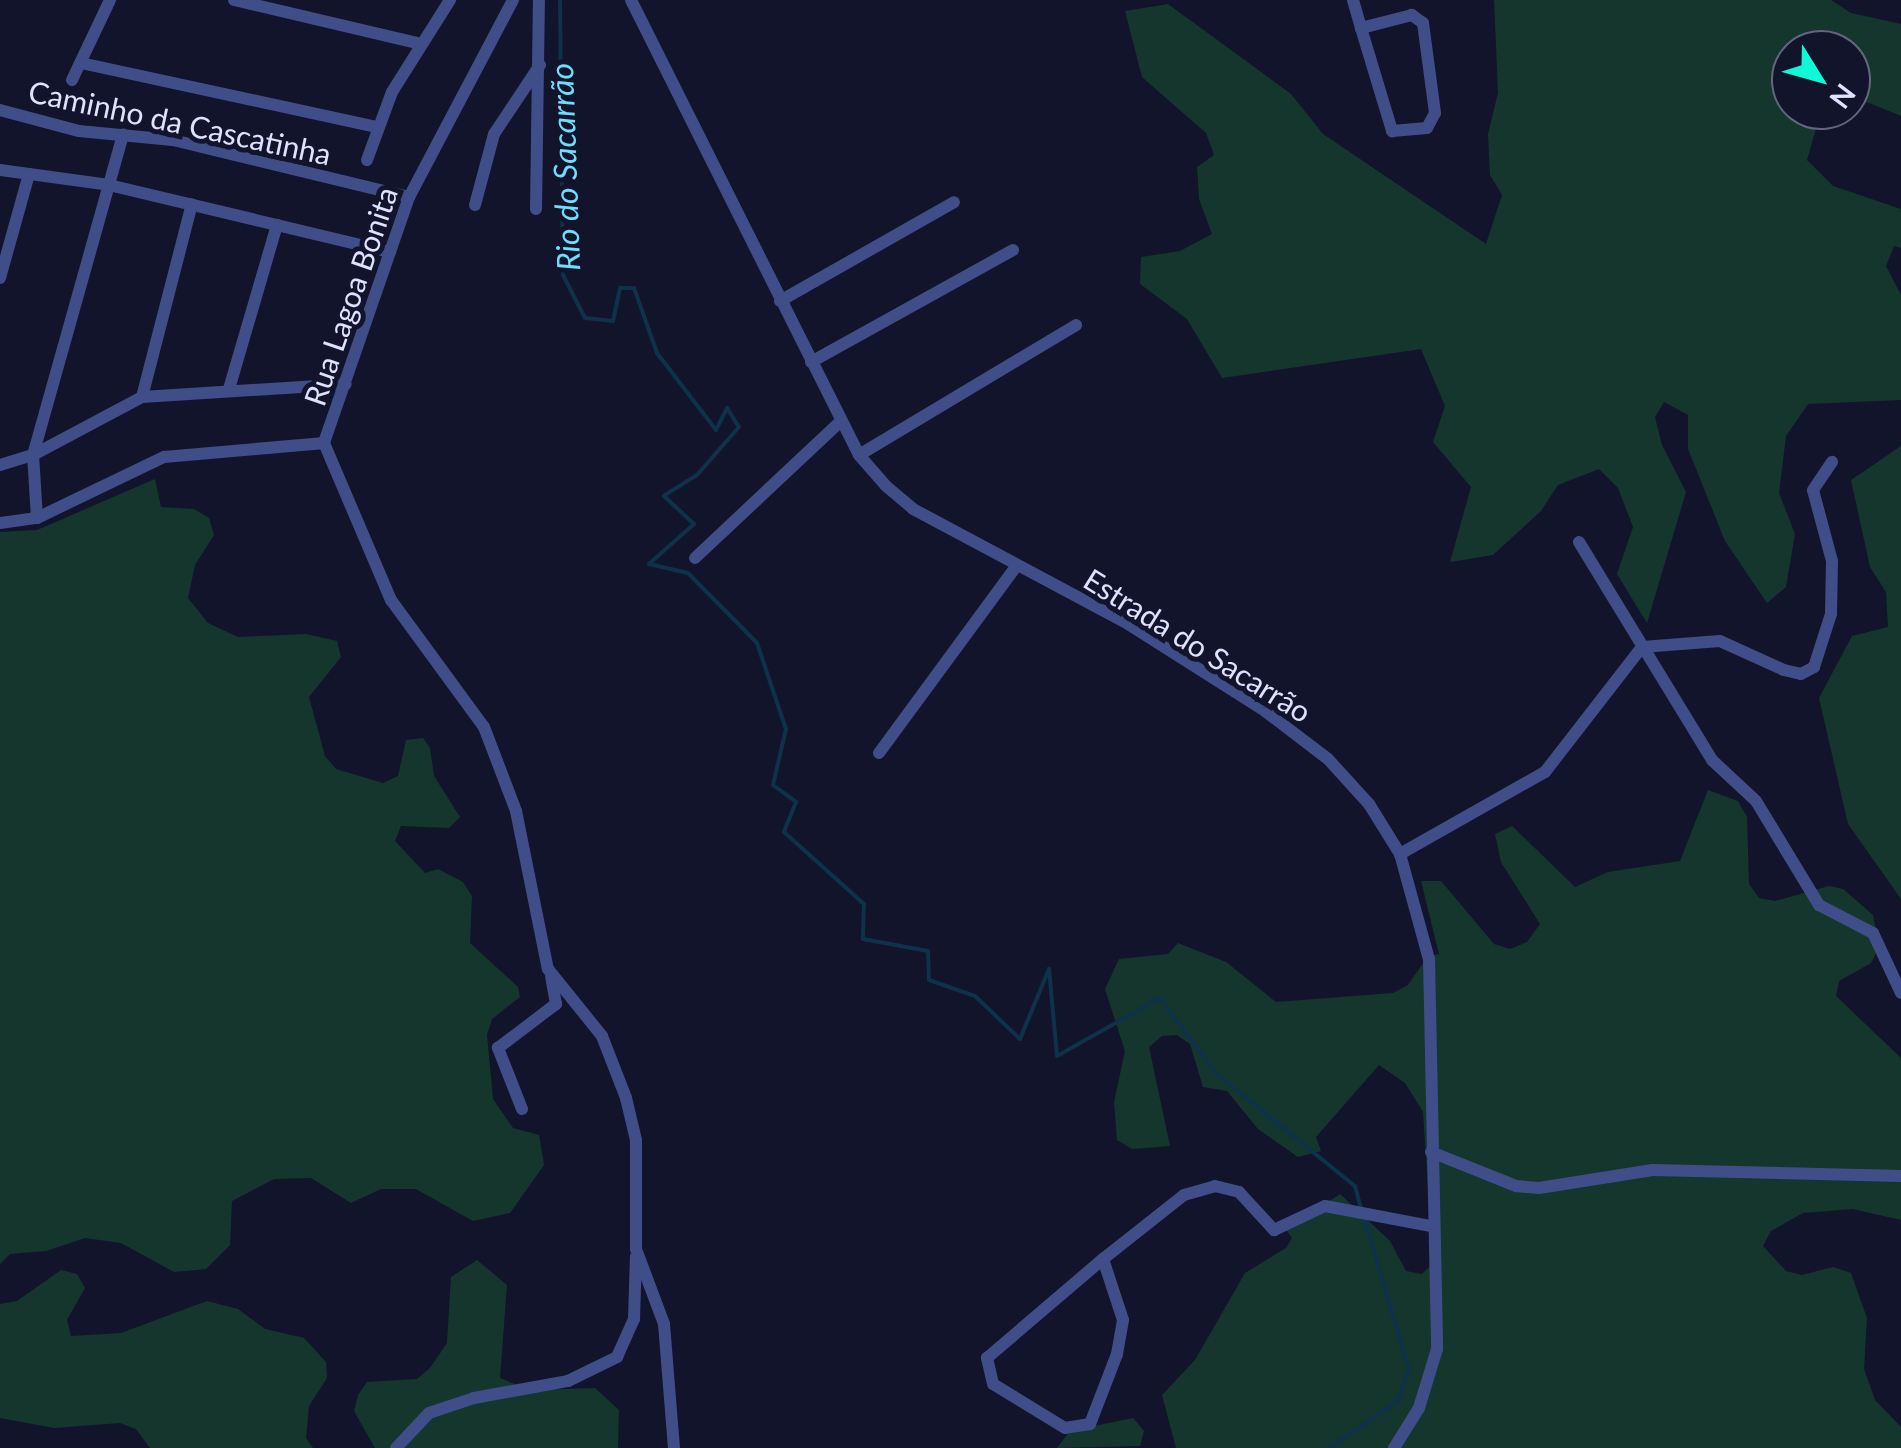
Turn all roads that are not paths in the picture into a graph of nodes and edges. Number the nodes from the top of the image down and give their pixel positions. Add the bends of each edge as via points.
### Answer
1 (110, 0) edge
2 (234, 0) edge
3 (450, 0) edge
4 (513, 0) edge
5 (539, 0) edge
6 (631, 0) edge
7 (1354, 0) edge
8 (1362, 28) junction
9 (422, 44) junction
10 (81, 63) junction
11 (541, 63) junction
12 (72, 80) dead end
13 (0, 110) edge
14 (376, 127) junction
15 (123, 134) junction
16 (368, 160) dead end
17 (0, 170) edge
18 (29, 174) junction
19 (109, 184) junction
20 (408, 197) junction
21 (954, 202) dead end
22 (192, 204) junction
23 (476, 205) dead end
24 (536, 209) dead end
25 (277, 225) junction
26 (1014, 250) dead end
27 (390, 252) junction
28 (0, 278) edge
29 (780, 301) junction
30 (1076, 325) dead end
31 (812, 362) junction
32 (346, 384) junction
33 (229, 389) junction
34 (142, 397) junction
35 (842, 421) junction
36 (324, 444) junction
37 (33, 455) junction
38 (859, 455) junction
39 (1832, 462) dead end
40 (0, 465) edge
41 (38, 518) junction
42 (0, 524) edge
43 (1579, 542) dead end
44 (696, 558) dead end
45 (1017, 564) junction
46 (1642, 647) junction
47 (879, 754) dead end
48 (1400, 854) junction
49 (548, 970) junction
50 (1901, 993) edge
51 (522, 1109) dead end
52 (1430, 1152) junction
53 (1901, 1176) edge
54 (1431, 1226) junction
55 (636, 1248) junction
56 (1103, 1260) junction
57 (396, 1448) edge
58 (674, 1448) edge
59 (1394, 1448) edge

1 - 10 street
2 - 9 street
3 - 9 street
4 - 20 street, Rua Lagoa Bonita
5 - 11 street
6 - 29 street, Estrada do Sacarrão
7 - 8 street
8 - 8 street via 1392,131 1399,135 1433,124 1423,23 1412,15
9 - 14 street
10 - 12 street
10 - 14 street
11 - 23 street via 494,134
11 - 24 street
13 - 15 street, Caminho da Cascatinha
14 - 16 street
15 - 19 street
15 - 20 street, Caminho da Cascatinha
17 - 18 street
18 - 19 street
18 - 28 street
19 - 22 street
19 - 37 street
20 - 27 street, Rua Lagoa Bonita
21 - 29 street
22 - 25 street
22 - 34 street
25 - 27 street
25 - 33 street
26 - 31 street
27 - 32 street, Rua Lagoa Bonita
29 - 31 street, Estrada do Sacarrão
30 - 38 street
31 - 35 street, Estrada do Sacarrão
32 - 33 street
32 - 36 street, Rua Lagoa Bonita
33 - 34 street
34 - 37 street
35 - 38 street, Estrada do Sacarrão
35 - 44 street
36 - 41 street via 164,456
36 - 49 street, Rua Lagoa Bonita via 391,600 462,692 501,766
37 - 40 street
37 - 41 street
38 - 45 street, Estrada do Sacarrão via 913,509
39 - 46 street via 1813,490 1832,561 1831,614 1814,667 1800,674 1784,670 1720,642
41 - 42 street
43 - 46 street
45 - 47 street
45 - 48 street, Estrada do Sacarrão via 1265,711 1328,759 1369,804
46 - 48 street via 1545,772
46 - 50 street via 1712,760 1756,801 1820,905 1873,932
48 - 52 street, Estrada do Sacarrão via 1429,960
49 - 51 street via 556,1004 498,1048
49 - 55 street, Rua Lagoa Bonita via 602,1036 626,1098 636,1140
52 - 53 street via 1516,1186 1539,1188 1654,1170
52 - 54 street, Estrada do Sacarrão
54 - 56 street via 1325,1206 1274,1230 1248,1198 1214,1186 1184,1195
54 - 59 street, Estrada do Sacarrão via 1437,1349 1419,1408
55 - 57 street via 634,1319 618,1357 568,1381 429,1413
55 - 58 street, Rua Lagoa Bonita via 664,1324
56 - 56 street via 987,1358 992,1384 1065,1428 1090,1424 1116,1354 1123,1320

